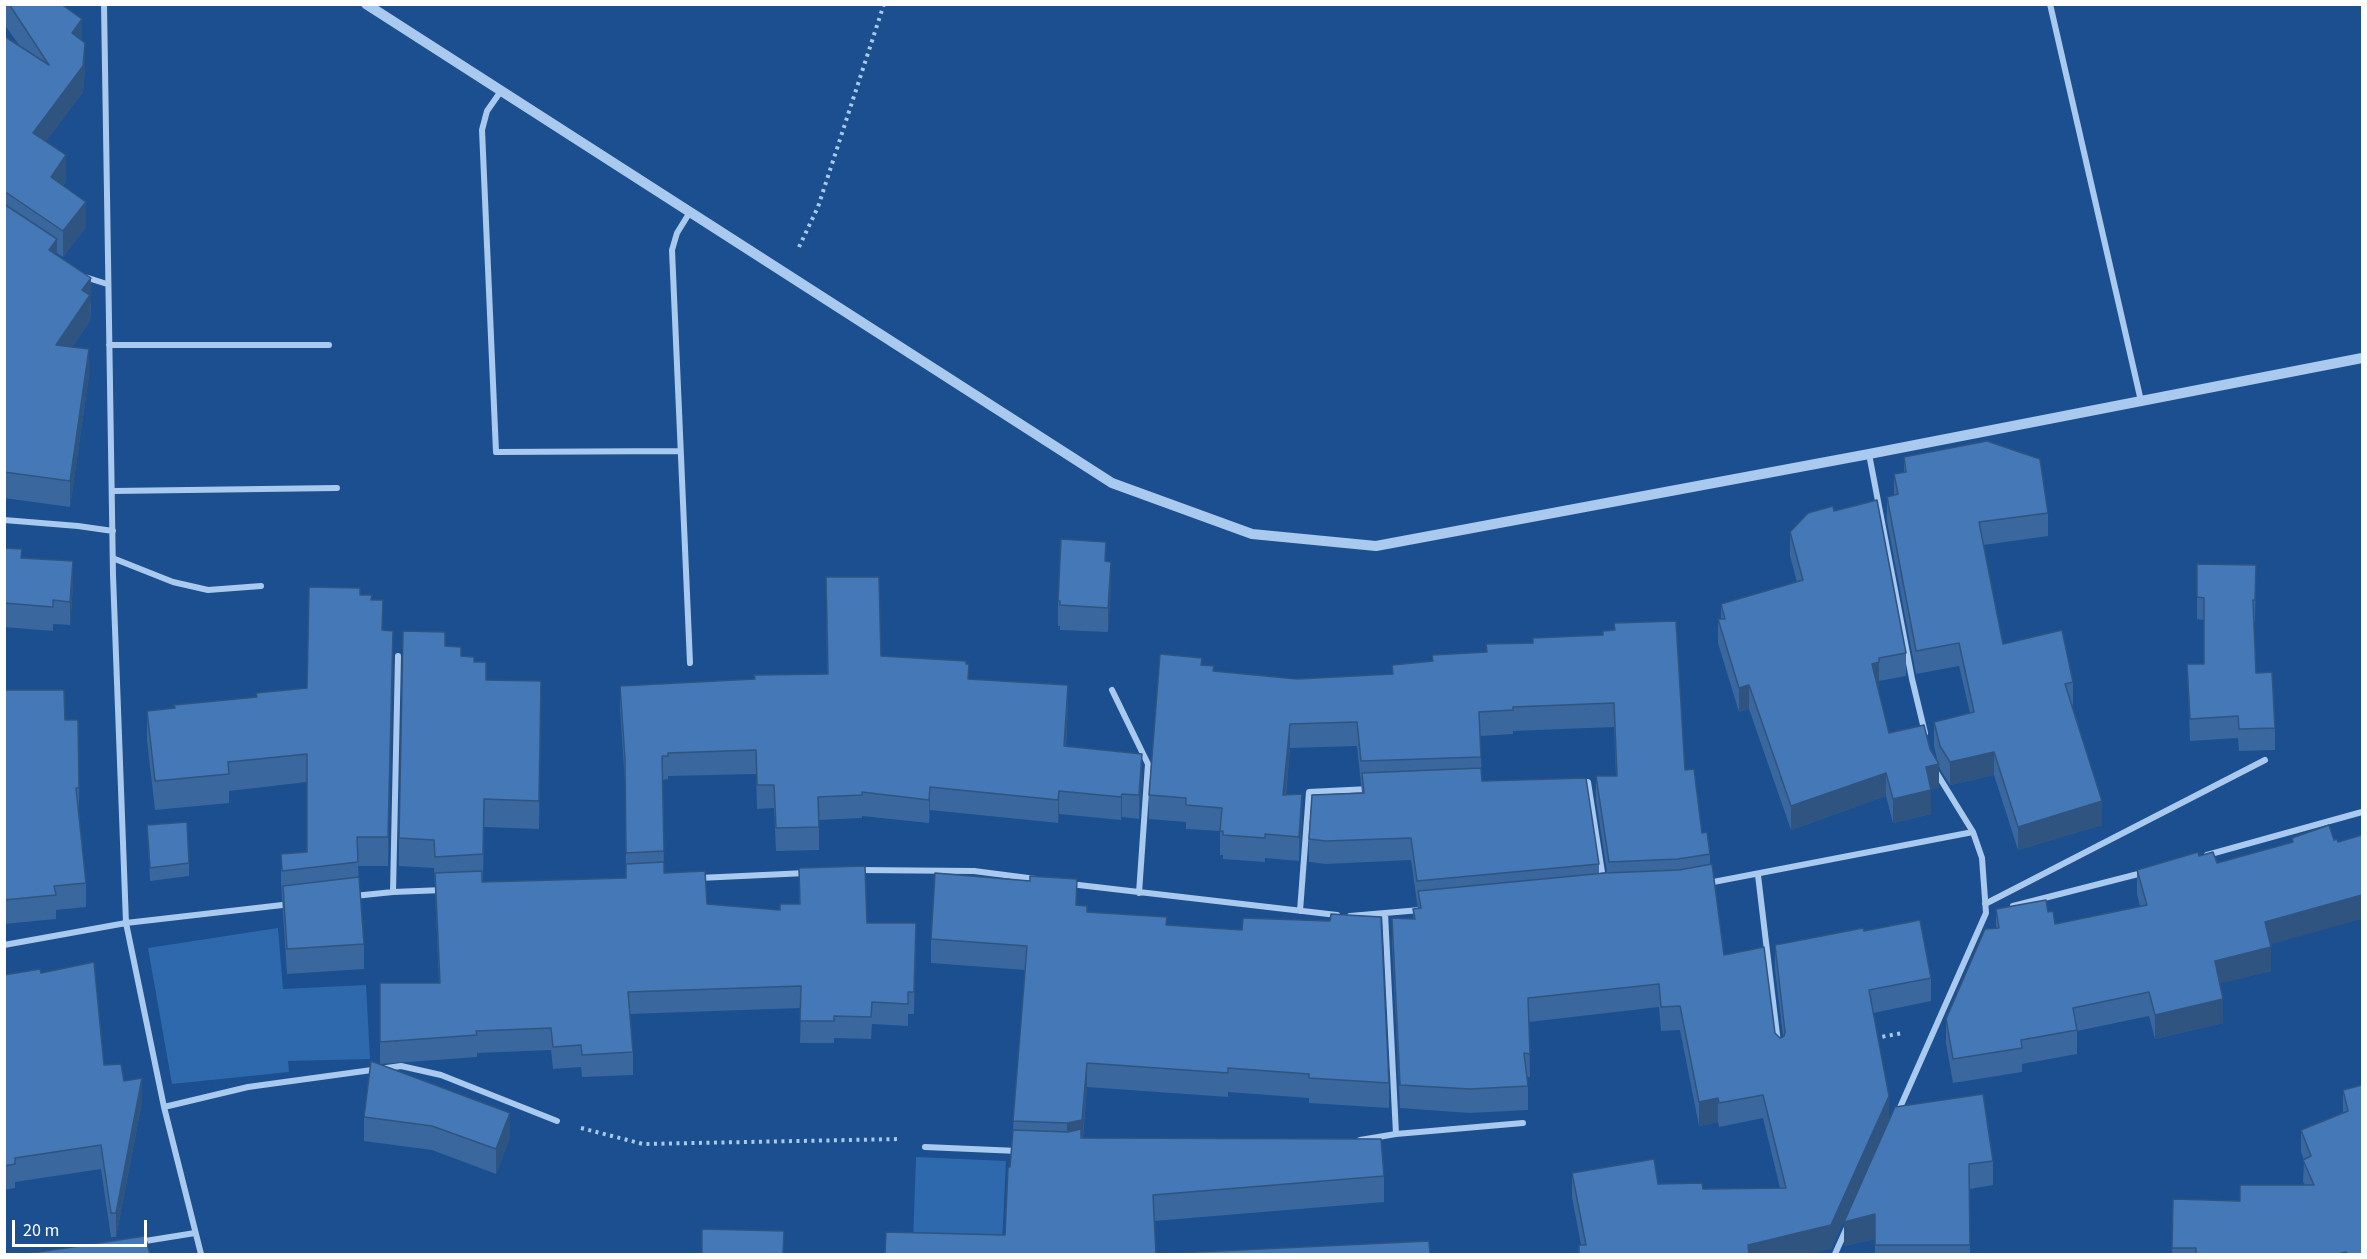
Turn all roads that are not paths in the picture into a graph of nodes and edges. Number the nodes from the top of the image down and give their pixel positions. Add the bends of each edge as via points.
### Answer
1 (104, 4) edge
2 (366, 4) edge
3 (2050, 4) edge
4 (501, 91) junction
5 (690, 212) junction
6 (82, 276) edge
7 (107, 284) junction
8 (109, 345) junction
9 (329, 345) dead end
10 (2362, 358) edge
11 (2141, 400) junction
12 (679, 451) junction
13 (1869, 454) junction
14 (337, 489) dead end
15 (113, 491) junction
16 (4, 520) edge
17 (113, 531) junction
18 (115, 559) junction
19 (261, 586) dead end
20 (398, 656) dead end
21 (690, 663) dead end
22 (1112, 690) dead end
23 (1926, 736) edge
24 (1932, 759) edge
25 (2265, 760) dead end
26 (1577, 782) edge
27 (1379, 789) edge
28 (2362, 813) edge
29 (1973, 832) junction
30 (2196, 858) edge
31 (850, 870) edge
32 (2150, 870) edge
33 (815, 872) edge
34 (1758, 875) junction
35 (685, 878) edge
36 (1045, 880) edge
37 (1057, 882) edge
38 (1701, 884) edge
39 (449, 889) edge
40 (1605, 891) edge
41 (393, 892) junction
42 (1139, 893) junction
43 (347, 897) edge
44 (300, 903) edge
45 (1985, 904) junction
46 (2006, 908) edge
47 (1431, 909) edge
48 (1996, 910) edge
49 (1300, 911) junction
50 (1986, 913) junction
51 (1385, 914) junction
52 (126, 923) junction
53 (4, 945) edge
54 (1780, 1056) edge
55 (164, 1107) junction
56 (557, 1121) road end
57 (1523, 1124) dead end
58 (1892, 1125) edge
59 (1396, 1134) junction
60 (1350, 1141) edge
61 (925, 1147) road end
62 (1020, 1151) edge
63 (1849, 1222) edge
64 (195, 1233) junction
65 (137, 1242) edge
66 (201, 1254) edge
67 (1835, 1254) edge

1 - 7 street
2 - 4 street
3 - 11 street
4 - 5 street
4 - 12 street via 487,111 482,130 496,452
5 - 12 street via 672,250
5 - 13 street via 1112,483 1252,534 1376,546
6 - 7 street
7 - 8 street
8 - 9 street
8 - 15 street
10 - 11 street
11 - 13 street
12 - 21 street
13 - 23 street
14 - 15 street
15 - 17 street
16 - 17 street
17 - 18 street
18 - 19 street via 173,582 208,590
18 - 52 street
20 - 41 street
22 - 42 street via 1148,764
24 - 29 street via 1935,771
25 - 45 street
26 - 40 street via 1588,782
27 - 49 street via 1309,792
28 - 30 street
29 - 34 street
29 - 45 street via 1982,858
31 - 36 street via 974,871
32 - 46 street
33 - 35 street
34 - 38 street
34 - 54 street
37 - 42 street
39 - 41 street
41 - 43 street
42 - 49 street
44 - 52 street
45 - 50 street
47 - 51 street
48 - 50 street
49 - 51 street via 1346,916
50 - 58 street
51 - 59 street
52 - 53 street
52 - 55 street
55 - 56 street via 248,1087 401,1066 441,1075
55 - 64 street
57 - 59 street
59 - 60 street
61 - 62 street
63 - 67 street
64 - 65 street
64 - 66 street

